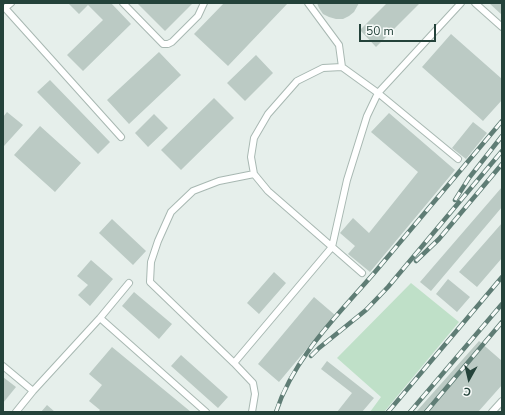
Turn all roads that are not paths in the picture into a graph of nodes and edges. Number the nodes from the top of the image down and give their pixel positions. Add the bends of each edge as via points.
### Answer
1 (11, 3) edge
2 (123, 3) edge
3 (204, 3) edge
4 (308, 3) edge
5 (462, 3) edge
6 (475, 3) edge
7 (4, 6) edge
8 (502, 27) edge
9 (342, 67) junction
10 (378, 93) junction
11 (121, 137) dead end
12 (458, 160) dead end
13 (254, 174) junction
14 (332, 247) junction
15 (362, 273) dead end
16 (129, 283) dead end
17 (100, 318) junction
18 (234, 363) junction
19 (3, 366) edge
20 (33, 391) junction
21 (502, 401) edge
22 (16, 412) edge
23 (206, 412) edge
24 (252, 412) edge
25 (492, 412) edge

1 - 7 lane
2 - 3 lane via 163,44 168,44 198,16
4 - 9 lane via 339,45
5 - 10 lane
6 - 8 lane
7 - 11 lane
9 - 10 lane
9 - 13 lane via 323,68 297,81 268,114 254,138 251,157
10 - 12 lane
10 - 14 lane via 367,116 347,180
13 - 14 lane via 268,191
13 - 18 lane via 193,191 171,212 151,262 150,282
14 - 15 lane
14 - 18 lane
16 - 17 lane
17 - 20 lane
17 - 23 lane
18 - 24 lane via 253,383 256,394
19 - 20 lane
20 - 22 lane
21 - 25 lane

